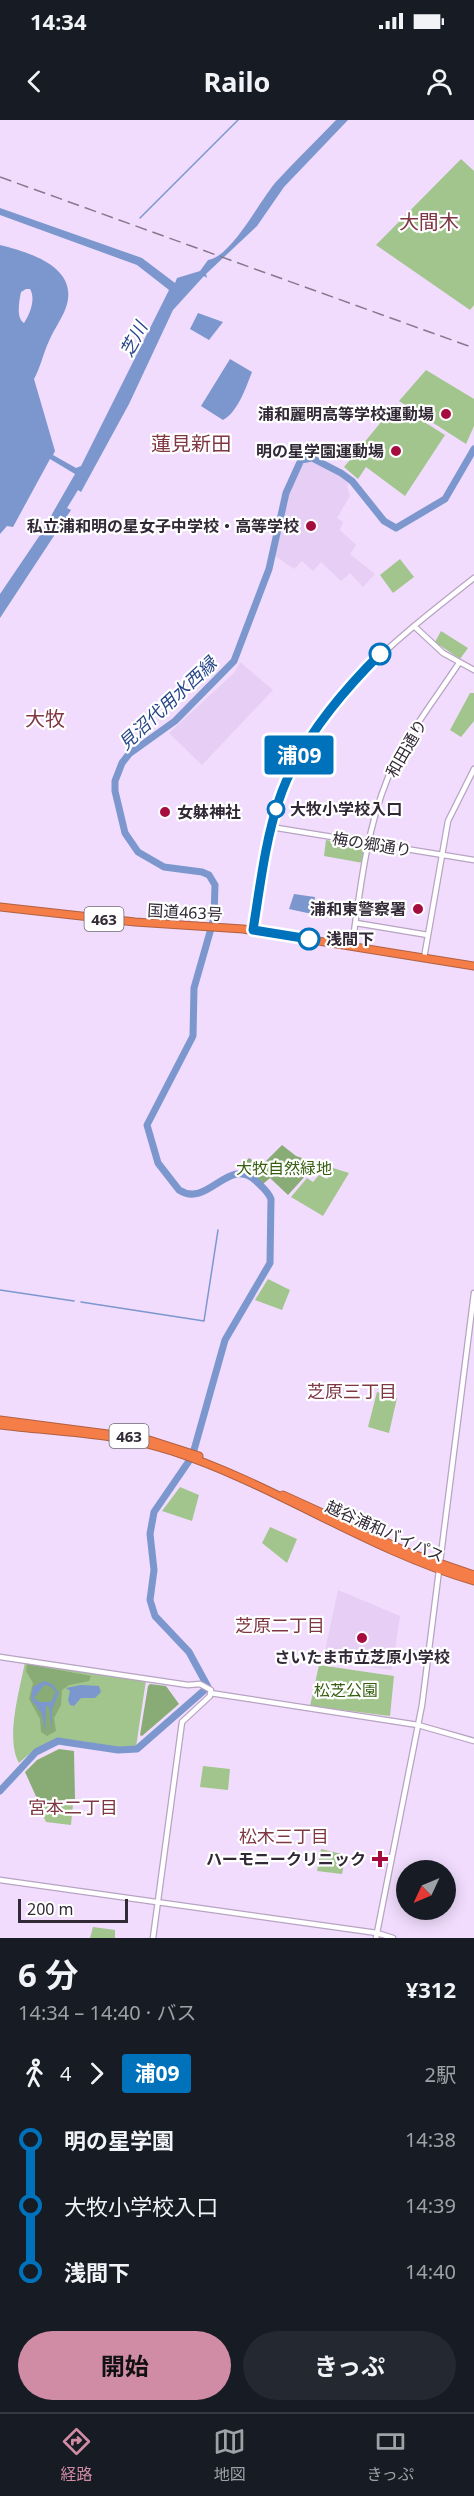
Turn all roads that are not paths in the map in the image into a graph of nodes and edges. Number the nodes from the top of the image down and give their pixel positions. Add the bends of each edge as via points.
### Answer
1 (474, 578) edge
2 (414, 626) junction
3 (459, 663) junction
4 (474, 670) edge
5 (474, 769) edge
6 (271, 827) junction
7 (369, 844) junction
8 (442, 855) junction
9 (474, 860) edge
10 (0, 907) edge
11 (356, 923) junction
12 (253, 930) junction
13 (428, 935) junction
14 (352, 946) junction
15 (424, 958) junction
16 (474, 966) edge
17 (474, 1293) edge
18 (0, 1420) edge
19 (0, 1425) edge
20 (250, 1482) junction
21 (440, 1568) junction
22 (474, 1575) edge
23 (474, 1581) edge
24 (0, 1657) edge
25 (211, 1691) junction
26 (418, 1725) junction
27 (474, 1741) edge
28 (0, 1880) edge
29 (158, 1902) junction
30 (377, 1936) edge
31 (153, 1938) edge
32 (393, 1938) edge

1 - 2 street
2 - 3 street
2 - 6 street via 372,662 310,737 284,785
3 - 4 street
3 - 7 street, 和田通り via 400,753 380,801
5 - 8 street via 452,812
6 - 7 street, 梅の郷通り
6 - 12 street
7 - 8 street, 梅の郷通り
7 - 11 street, 和田通り
8 - 9 street, 梅の郷通り
8 - 13 street
10 - 12 highway, 国道463号 / 463
11 - 13 street
11 - 14 street, 和田通り
12 - 14 highway, 国道463号 / 463
13 - 15 street
14 - 15 highway, 国道463号 / 463
15 - 16 highway, 国道463号 / 463
17 - 21 street
18 - 20 highway, 463 via 146,1439 186,1451
19 - 20 highway, 463 via 153,1446
20 - 21 highway, 越谷浦和バイパス / 463 via 401,1556
21 - 22 highway, 越谷浦和バイパス / 463
21 - 23 highway, 越谷浦和バイパス / 463
21 - 26 street
24 - 25 street via 204,1686
25 - 26 street
25 - 29 street via 182,1722
26 - 27 street
26 - 30 street
28 - 29 street
29 - 30 street
29 - 31 street
30 - 32 street

